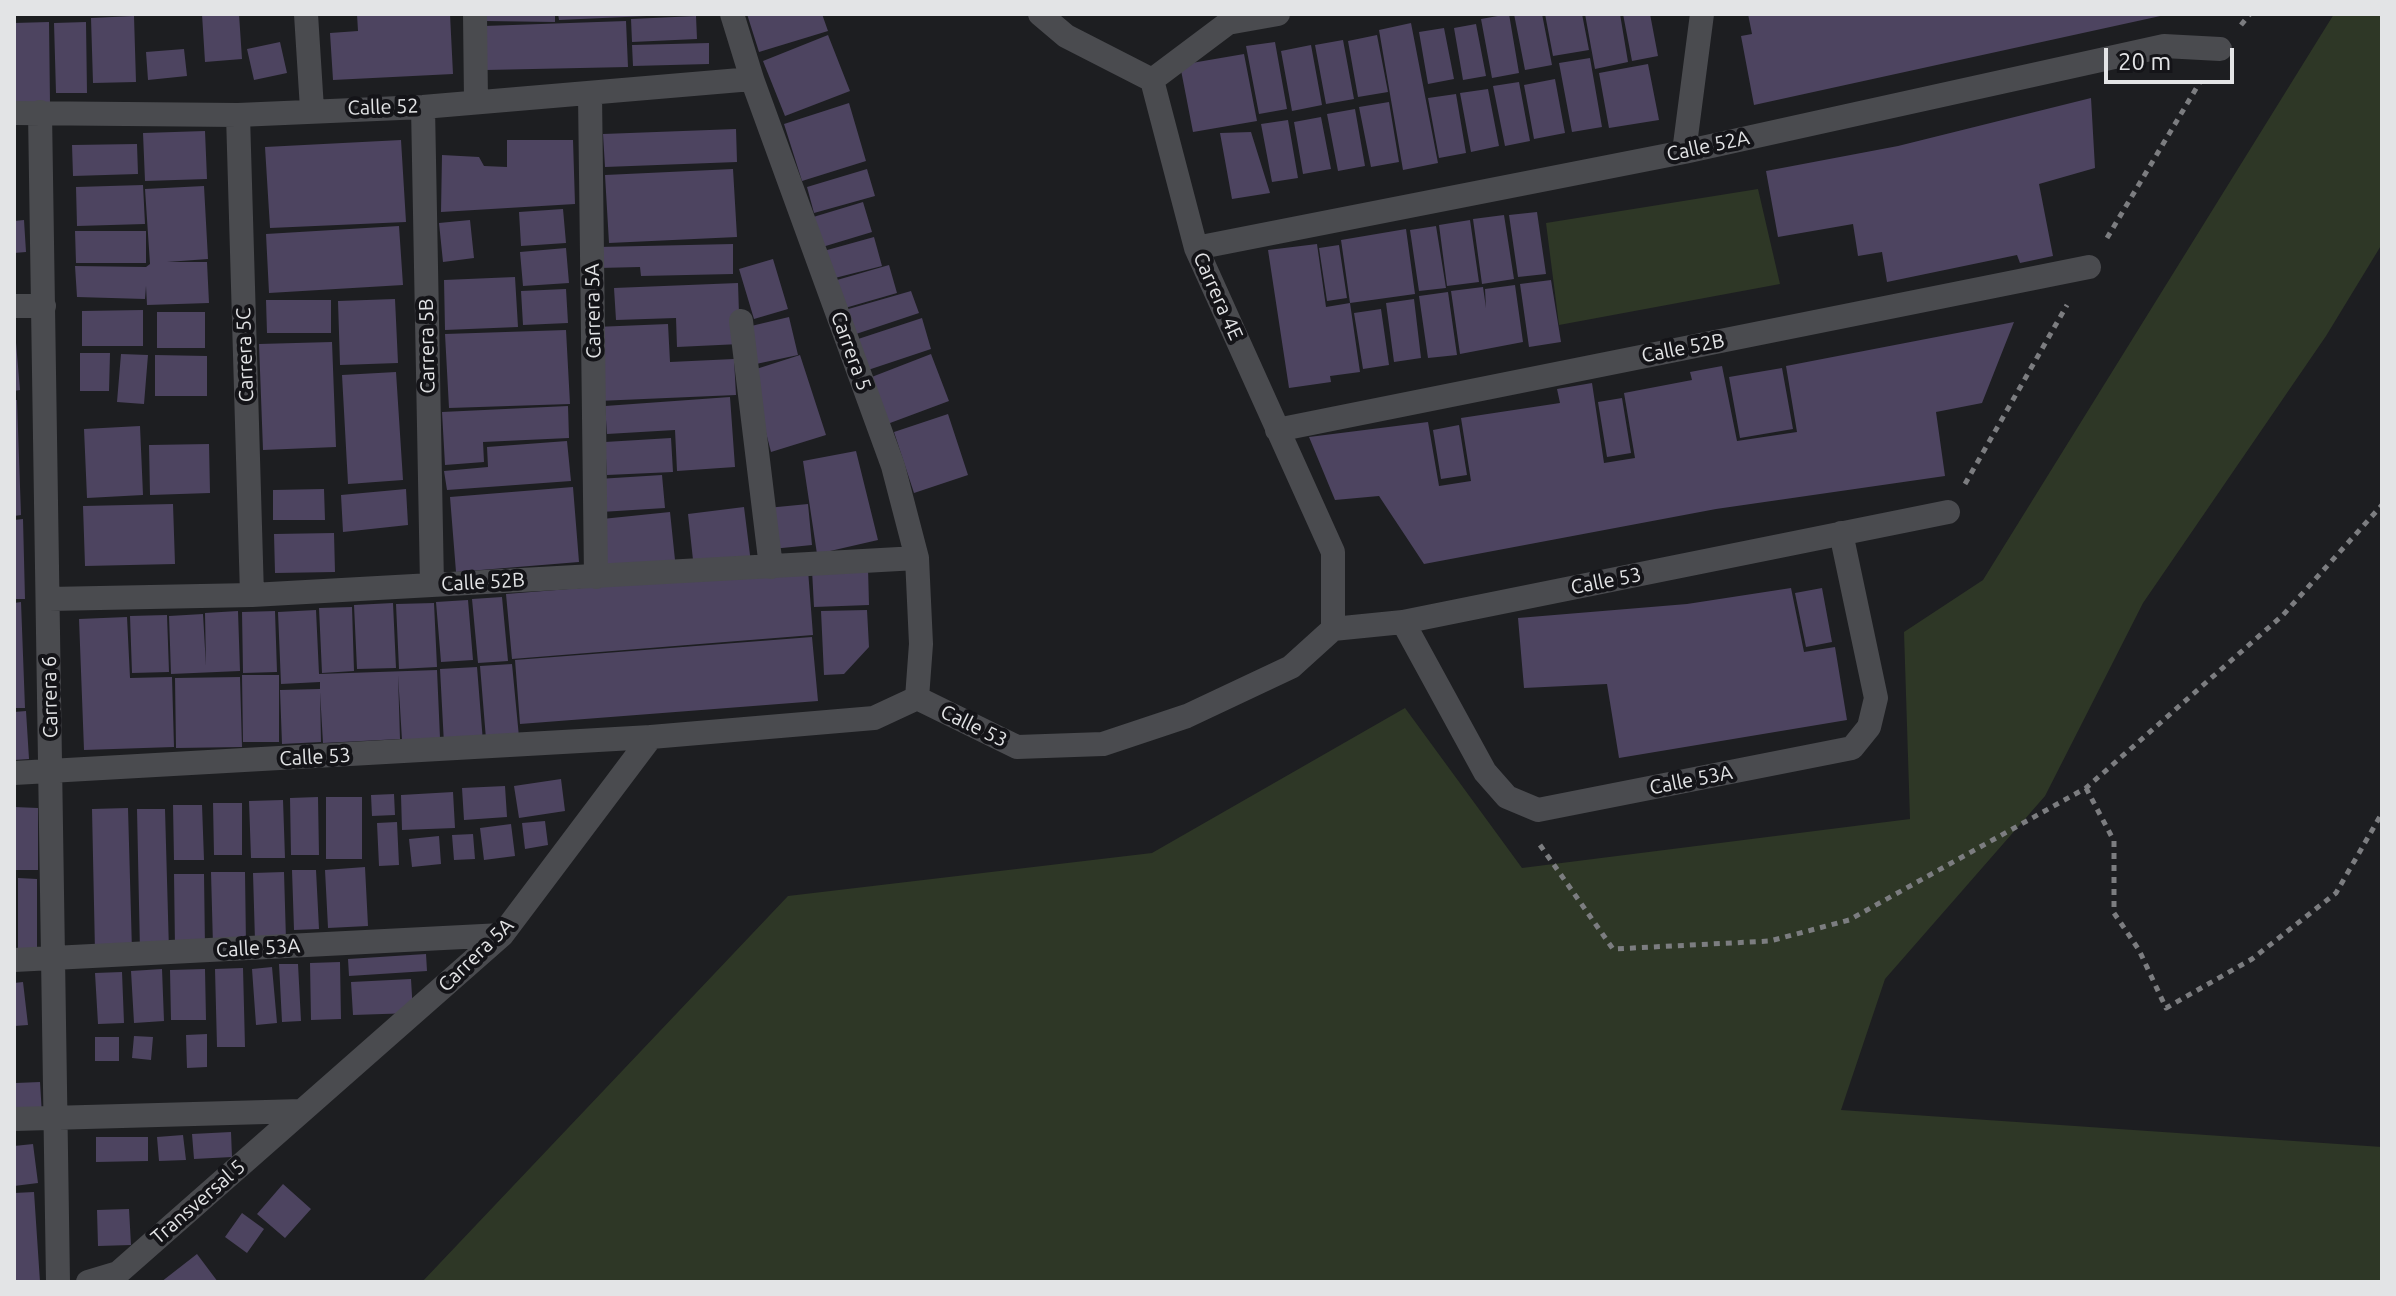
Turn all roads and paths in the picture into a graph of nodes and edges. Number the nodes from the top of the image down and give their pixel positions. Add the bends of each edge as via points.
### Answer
1 (306, 14) edge
2 (475, 14) edge
3 (732, 14) edge
4 (1040, 14) edge
5 (1278, 14) edge
6 (1702, 14) edge
7 (1236, 18) edge
8 (2220, 49) dead end
9 (752, 79) junction
10 (1152, 80) junction
11 (590, 94) junction
12 (476, 101) junction
13 (423, 107) junction
14 (312, 109) junction
15 (40, 112) junction
16 (14, 113) edge
17 (238, 115) junction
18 (1684, 152) junction
19 (1196, 248) junction
20 (2089, 267) dead end
21 (14, 306) edge
22 (44, 306) junction
23 (741, 321) dead end
24 (1277, 430) junction
25 (2382, 505) edge
26 (1948, 512) dead end
27 (1841, 533) junction
28 (917, 558) junction
29 (771, 567) junction
30 (596, 577) junction
31 (432, 585) junction
32 (252, 595) junction
33 (49, 599) junction
34 (1403, 622) junction
35 (1333, 629) junction
36 (917, 698) junction
37 (651, 737) junction
38 (51, 772) junction
39 (14, 773) edge
40 (2086, 788) junction
41 (1507, 797) junction
42 (2382, 813) edge
43 (502, 935) junction
44 (53, 958) junction
45 (14, 960) edge
46 (302, 1111) junction
47 (55, 1117) junction
48 (14, 1119) edge
49 (58, 1282) edge
50 (88, 1282) edge

1 - 14 street
2 - 12 street
3 - 9 street, Carrera 5
4 - 10 street via 1066,36
5 - 7 street
6 - 18 street
7 - 10 street
8 - 18 street, Calle 52A via 2164,46
9 - 11 street, Calle 52
9 - 28 street, Carrera 5 via 893,466
10 - 19 street, Carrera 4E
11 - 12 street, Calle 52
11 - 30 street, Carrera 5A
12 - 13 street, Calle 52
13 - 14 street, Calle 52
13 - 31 street, Carrera 5B
14 - 17 street, Calle 52
15 - 16 street, Calle 52
15 - 17 street, Calle 52
15 - 22 street, Carrera 6
17 - 32 street, Carrera 5C
18 - 19 street, Calle 52A
19 - 24 street, Carrera 4E
20 - 24 street, Calle 52B
21 - 22 street
22 - 33 street, Carrera 6
23 - 29 street
24 - 35 street, Carrera 4E via 1333,552
25 - 40 path via 2283,615
26 - 27 street, Calle 53
27 - 34 street, Calle 53
27 - 41 street, Calle 53A via 1876,698 1869,727 1852,748 1538,810
28 - 29 street, Calle 52B
28 - 36 street, Carrera 5
29 - 30 street, Calle 52B
30 - 31 street, Calle 52B
31 - 32 street, Calle 52B
32 - 33 street, Calle 52B
33 - 38 street, Carrera 6
34 - 35 street, Calle 53
34 - 41 street via 1485,772
35 - 36 street, Calle 53 via 1291,667 1187,716 1103,744 1017,747
36 - 37 street, Calle 53 via 874,718
37 - 38 street, Calle 53
37 - 43 street, Carrera 5A
38 - 39 street, Calle 53
38 - 44 street, Carrera 6
40 - 41 path via 1849,920 1770,941 1613,949
40 - 42 path via 2114,841 2114,913 2139,950 2166,1008 2252,959 2336,893
43 - 44 street, Calle 53A
43 - 46 street, Carrera 5A
44 - 45 street, Calle 53A
44 - 47 street, Carrera 6
46 - 47 street
46 - 50 street, Transversal 5 via 118,1273
47 - 48 street
47 - 49 street, Carrera 6

